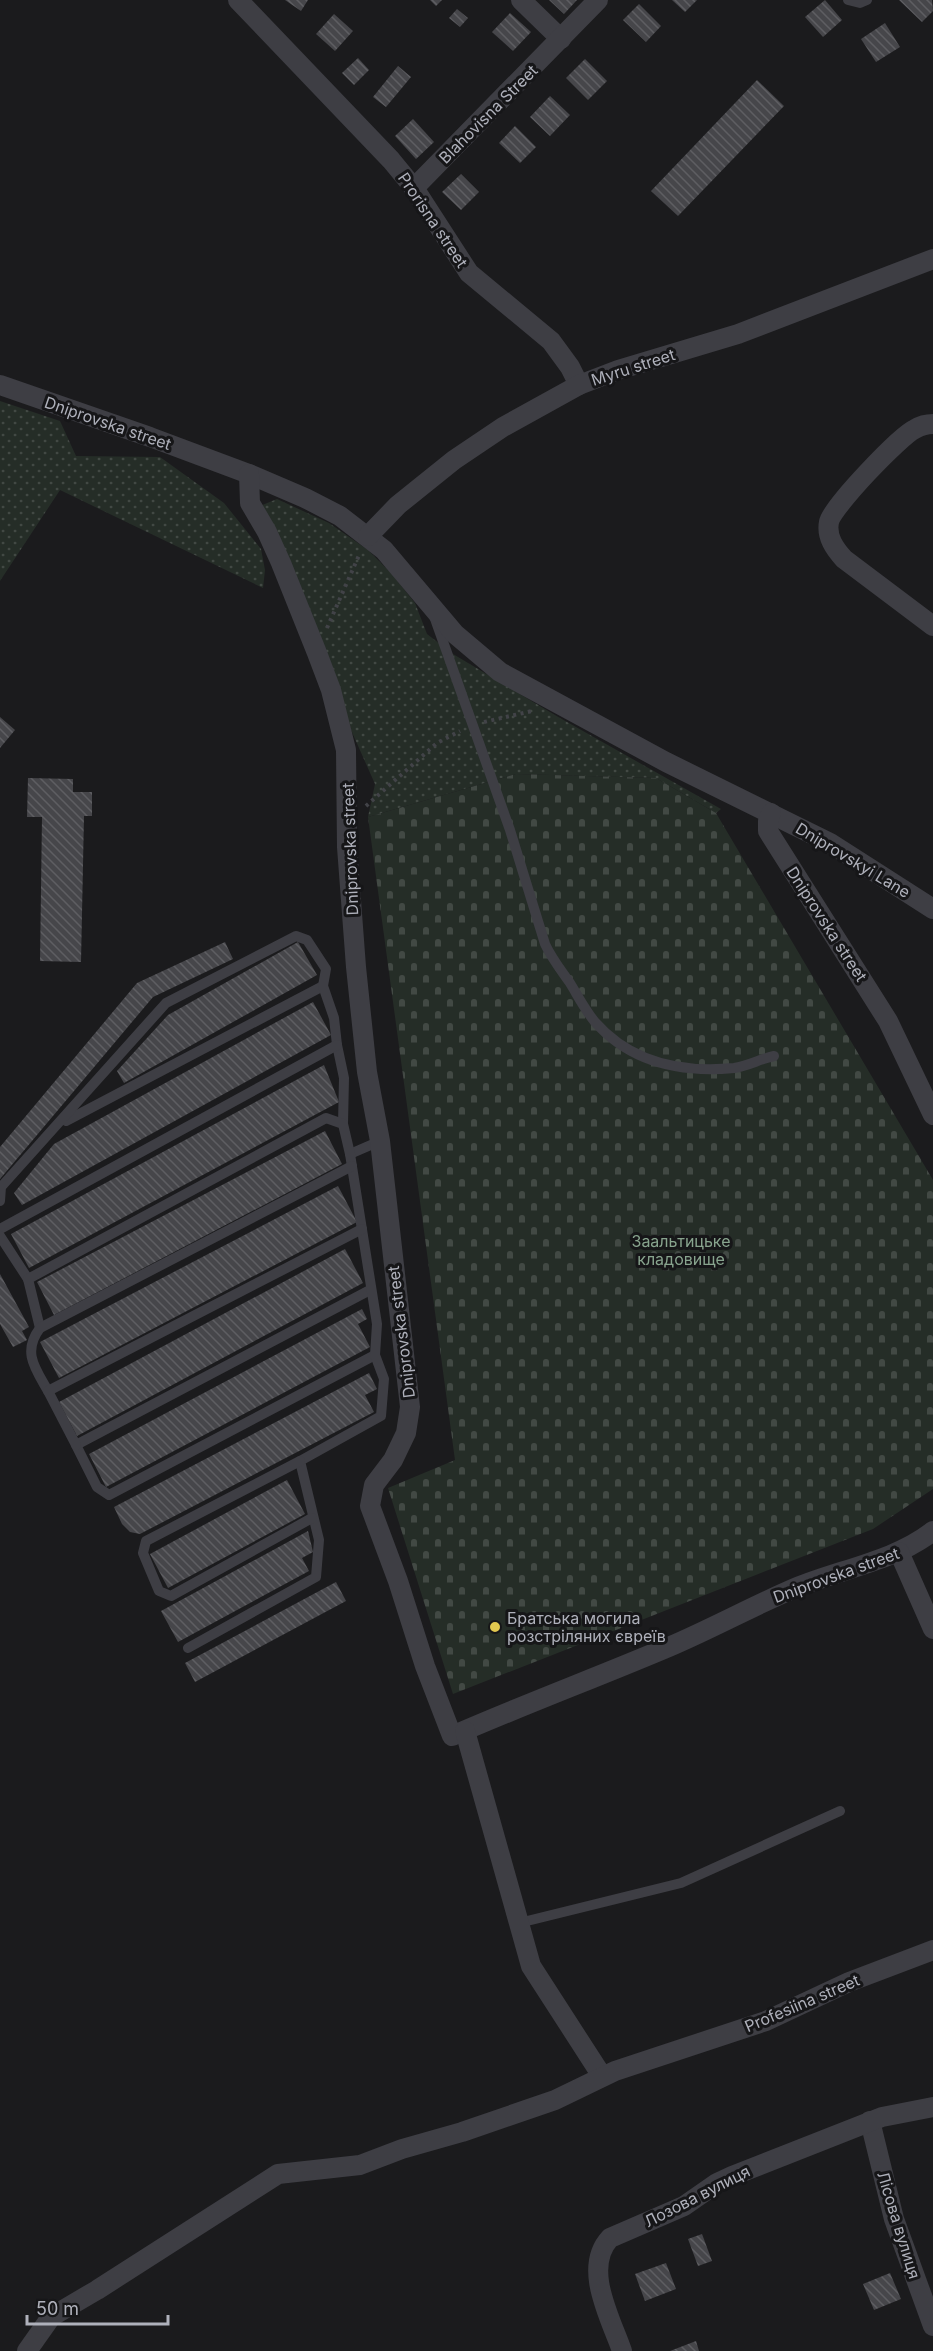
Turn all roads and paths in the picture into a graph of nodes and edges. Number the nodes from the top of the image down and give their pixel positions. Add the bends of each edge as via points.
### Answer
1 (238, 0) edge
2 (521, 0) edge
3 (598, 0) edge
4 (848, 0) edge
5 (867, 0) edge
6 (561, 39) junction
7 (414, 188) junction
8 (933, 259) edge
9 (579, 385) junction
10 (0, 386) edge
11 (933, 424) edge
12 (249, 474) junction
13 (368, 536) junction
14 (428, 602) junction
15 (933, 626) edge
16 (317, 652) junction
17 (560, 706) junction
18 (472, 725) junction
19 (771, 813) junction
20 (347, 823) junction
21 (933, 909) edge
22 (323, 986) junction
23 (337, 1045) junction
24 (774, 1056) dead end
25 (931, 1107) edge
26 (59, 1124) junction
27 (343, 1124) junction
28 (380, 1141) junction
29 (350, 1154) junction
30 (352, 1166) junction
31 (0, 1201) edge
32 (362, 1228) junction
33 (0, 1229) edge
34 (0, 1236) edge
35 (28, 1279) junction
36 (370, 1290) junction
37 (40, 1328) junction
38 (375, 1356) junction
39 (48, 1391) junction
40 (76, 1445) junction
41 (300, 1461) junction
42 (312, 1518) junction
43 (933, 1532) edge
44 (899, 1552) junction
45 (933, 1629) edge
46 (188, 1648) dead end
47 (465, 1731) junction
48 (840, 1811) dead end
49 (519, 1923) junction
50 (933, 1950) edge
51 (602, 2076) junction
52 (933, 2107) edge
53 (870, 2121) junction
54 (933, 2326) edge
55 (27, 2351) edge
56 (622, 2351) edge

1 - 7 street, Prorisna street
2 - 6 street
3 - 6 street, Blahovisna Street
4 - 5 lane
6 - 7 street, Blahovisna Street
7 - 9 street, Prorisna street via 469,273 551,341
8 - 9 street, Myru street via 748,330
9 - 13 street, Myru street via 503,427 454,460 398,505
10 - 12 street, Dniprovska street
11 - 15 street via 916,428 893,447 838,505 828,529 835,549 844,559
12 - 13 street, Dniprovska street via 314,502
12 - 16 street, Dniprovska street via 250,504 267,532
13 - 14 street, Dniprovska street
13 - 16 path
14 - 17 street, Dniprovska street via 467,646 500,672
14 - 18 lane
16 - 20 street, Dniprovska street via 345,743
17 - 18 path
17 - 19 street, Dniprovska street
18 - 20 path via 436,743
18 - 24 lane via 545,944 594,1021 629,1052 661,1064 733,1068
19 - 21 street, Dniprovskyi Lane via 830,843
19 - 25 street, Dniprovska street via 768,831 877,1002
20 - 28 street, Dniprovska street via 363,1038
22 - 23 lane via 334,1018
22 - 26 lane
22 - 26 lane via 326,969 307,940 296,936 166,1003
23 - 27 lane via 344,1078
23 - 33 lane
26 - 31 lane via 1,1187
27 - 29 lane
27 - 35 lane via 326,1118
28 - 29 lane
28 - 47 street, Dniprovska street via 410,1407 406,1433 393,1460 374,1485 370,1506 452,1736
29 - 30 lane
30 - 32 lane
30 - 37 lane
32 - 36 lane
32 - 39 lane
34 - 35 lane
35 - 37 lane
36 - 38 lane via 378,1324
36 - 40 lane
37 - 39 lane via 32,1338 30,1360
38 - 40 lane via 109,1495 97,1487
38 - 41 lane via 384,1379 381,1416
39 - 40 lane
41 - 42 lane
41 - 42 lane via 146,1541 143,1553 159,1591 171,1596
42 - 46 lane via 319,1540 316,1577
43 - 44 street, Dniprovska street
44 - 45 street
44 - 47 street, Dniprovska street via 799,1586 670,1646
47 - 49 street
48 - 49 lane via 681,1883
49 - 51 street via 531,1966
50 - 51 street, Profesiina street via 849,1982 766,2021
51 - 55 street, Profesiina street via 555,2100 360,2165 278,2174 51,2317
52 - 53 street, Лозова вулиця
53 - 54 street, Лісова вулиця via 894,2219
53 - 56 street, Лозова вулиця via 717,2182 684,2206 610,2238 597,2262 602,2292

